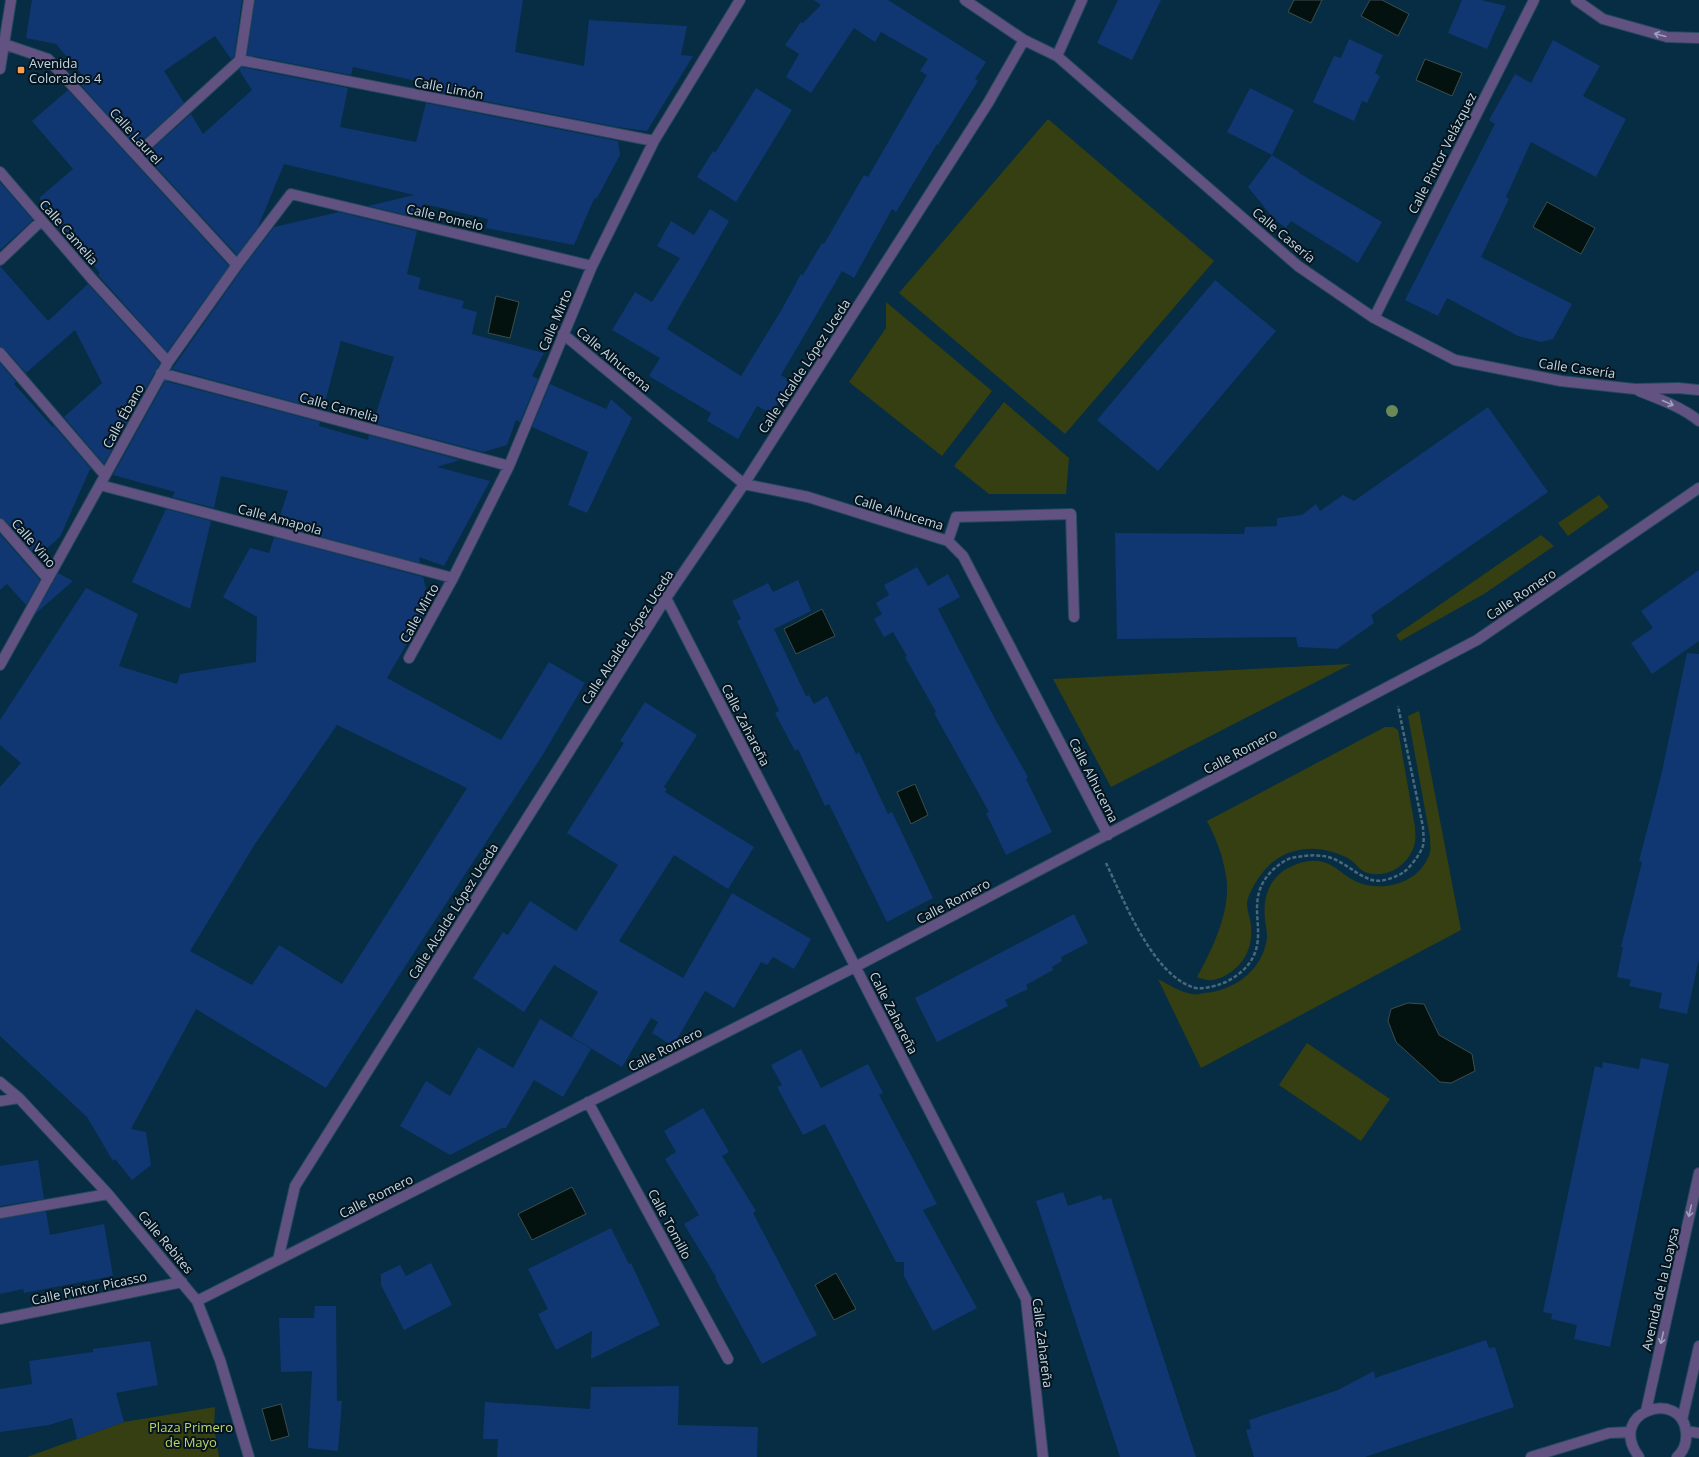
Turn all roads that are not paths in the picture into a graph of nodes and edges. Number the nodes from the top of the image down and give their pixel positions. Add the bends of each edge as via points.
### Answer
1 (11, 0) edge
2 (249, 0) edge
3 (740, 0) edge
4 (965, 0) edge
5 (1082, 0) edge
6 (1534, 0) edge
7 (1576, 0) edge
8 (1699, 38) edge
9 (1024, 40) junction
10 (4, 44) junction
11 (1057, 56) junction
12 (240, 60) junction
13 (0, 69) edge
14 (654, 141) junction
15 (136, 155) junction
16 (0, 172) edge
17 (291, 194) joint
18 (41, 221) junction
19 (0, 260) edge
20 (237, 265) junction
21 (592, 266) junction
22 (1374, 318) junction
23 (563, 334) junction
24 (0, 353) edge
25 (168, 362) junction
26 (161, 373) junction
27 (1635, 389) junction
28 (1699, 390) edge
29 (1699, 421) edge
30 (509, 466) junction
31 (104, 475) junction
32 (744, 484) junction
33 (100, 485) junction
34 (1699, 488) edge
35 (0, 524) edge
36 (948, 541) junction
37 (453, 578) junction
38 (48, 579) junction
39 (666, 598) junction
40 (1074, 617) dead end
41 (409, 658) dead end
42 (0, 665) edge
43 (1108, 835) junction
44 (855, 967) junction
45 (0, 1082) edge
46 (19, 1098) junction
47 (0, 1101) edge
48 (588, 1102) junction
49 (1699, 1173) edge
50 (108, 1194) junction
51 (0, 1213) edge
52 (278, 1260) junction
53 (182, 1282) junction
54 (197, 1301) junction
55 (0, 1319) edge
56 (1699, 1346) edge
57 (728, 1359) dead end
58 (1646, 1411) junction
59 (1682, 1420) junction
60 (1686, 1431) junction
61 (1630, 1432) junction
62 (1699, 1433) edge
63 (249, 1457) edge
64 (1043, 1457) edge
65 (1532, 1457) edge
66 (1639, 1457) edge
67 (1677, 1457) edge

1 - 10 street
2 - 12 street
3 - 14 street, Calle Mirto
4 - 9 street, Calle Casería
5 - 11 street
6 - 22 street, Calle Pintor Velázquez
8 -> 7 street via 1667,37 1603,19
9 - 11 street, Calle Casería
9 - 32 street, Calle Alcalde López Uceda via 988,103
10 - 13 street
10 - 15 street, Calle Laurel via 48,59
11 - 22 street, Calle Casería via 1298,266
12 - 14 street, Calle Limón
12 - 15 street
14 - 21 street, Calle Mirto
15 - 20 street, Calle Laurel
16 - 18 street, Calle Camelia
17 - 20 street, Calle Ébano
17 - 21 street, Calle Pomelo
18 - 19 street
18 - 25 street, Calle Camelia
20 - 25 street, Calle Ébano
21 - 23 street, Calle Mirto
22 - 27 street, Calle Casería via 1455,360 1561,381
23 - 30 street, Calle Mirto
23 - 32 street, Calle Alhucema
24 - 31 street
25 - 26 street, Calle Ébano
26 - 30 street, Calle Camelia
26 - 31 street, Calle Ébano
27 - 28 street, Calle Casería
27 -> 29 street, Calle Casería via 1680,409
30 - 37 street, Calle Mirto
31 - 33 street, Calle Ébano
32 - 36 street, Calle Alhucema via 808,497
32 - 39 street, Calle Alcalde López Uceda
33 - 37 street, Calle Amapola
33 - 38 street, Calle Ébano
34 - 43 street, Calle Romero via 1477,640
35 - 38 street, Calle Vino
36 - 40 street via 956,517 1071,514
36 - 43 street, Calle Alhucema via 963,556
37 - 41 street, Calle Mirto
38 - 42 street, Calle Ébano
39 - 44 street, Calle Zahareña
39 - 52 street, Calle Alcalde López Uceda via 295,1186
43 - 44 street, Calle Romero
44 - 48 street, Calle Romero
44 - 64 street, Calle Zahareña via 1026,1299
45 - 46 street, Calle Rebites
46 - 47 street
46 - 50 street, Calle Rebites
48 - 52 street, Calle Romero
48 - 57 street, Calle Tomillo
49 -> 58 street, Avenida de la Loaysa
50 - 51 street
50 - 53 street, Calle Rebites
52 - 54 street, Calle Romero
53 - 54 street, Calle Rebites
53 - 55 street, Calle Pintor Picasso
54 - 63 street, Calle Rebites via 220,1360
56 - 59 street
58 - 59 street via 1662,1408 1673,1412
58 - 61 street via 1638,1416
59 - 60 street
60 - 62 street
60 - 67 street via 1685,1448
61 - 65 street via 1609,1433
61 - 66 street via 1634,1450

